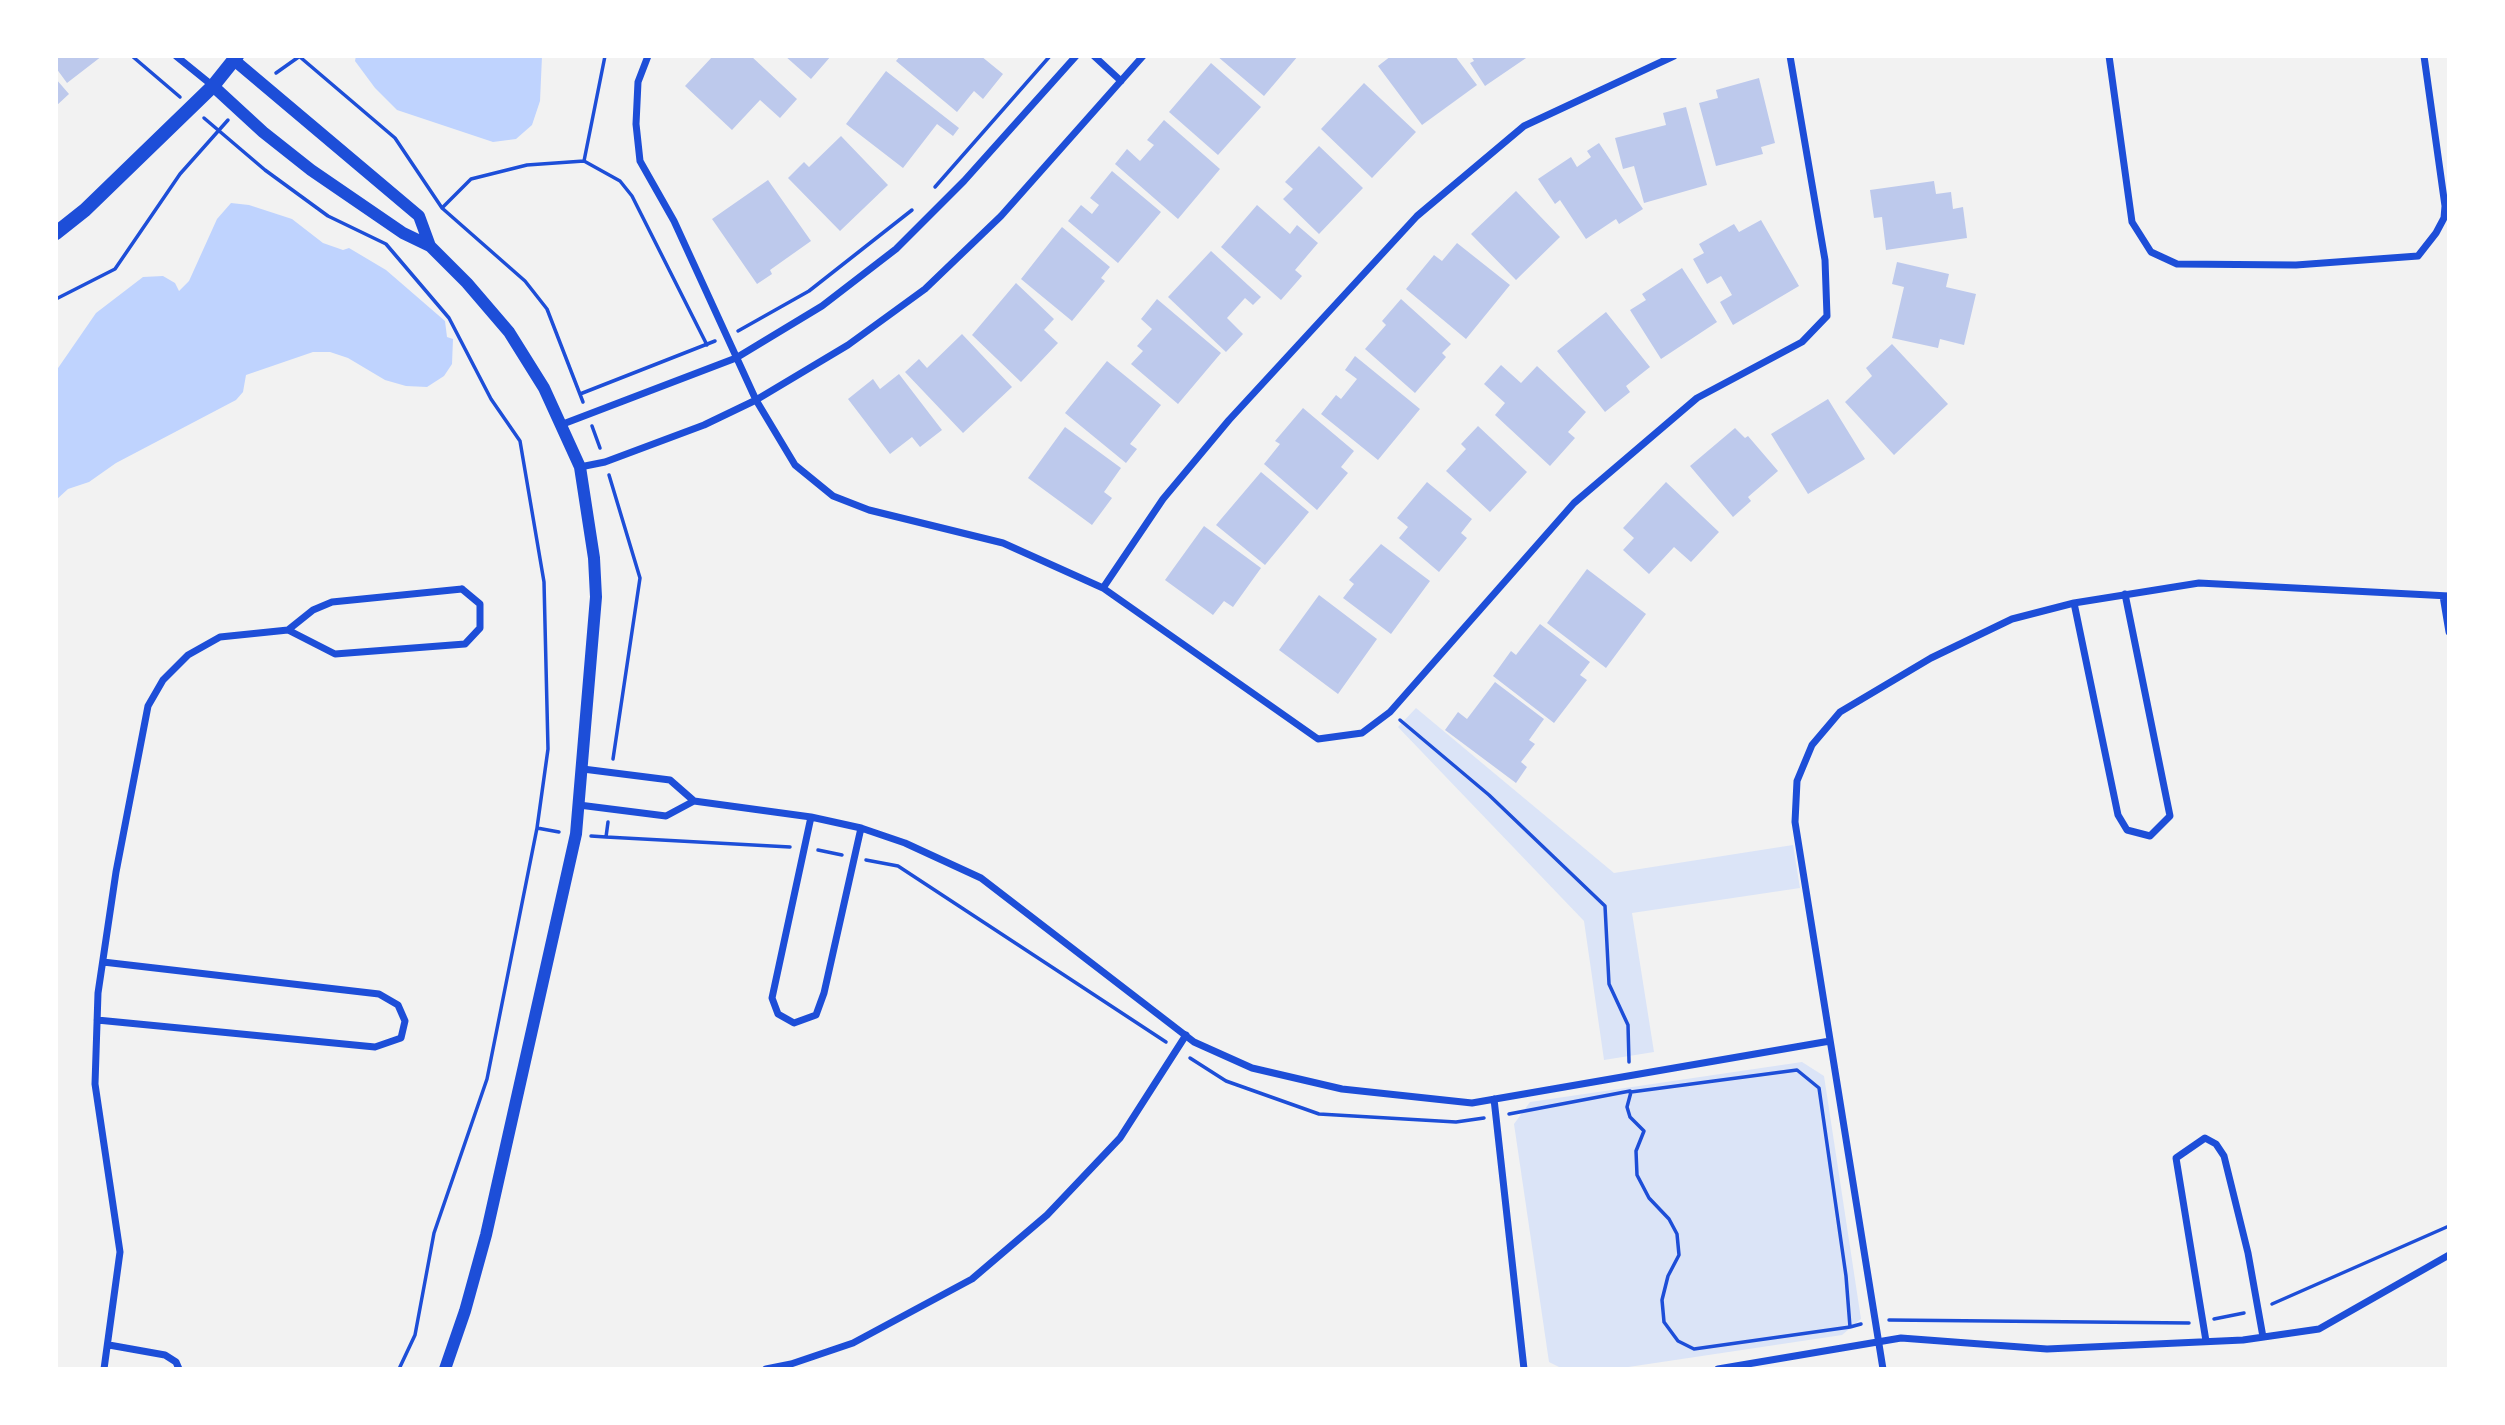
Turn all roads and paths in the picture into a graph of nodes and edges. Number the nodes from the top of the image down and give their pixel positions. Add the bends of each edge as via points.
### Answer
1 (132, 56) edge
2 (176, 56) edge
3 (300, 56) edge
4 (605, 56) edge
5 (648, 56) edge
6 (1050, 56) edge
7 (1076, 56) edge
8 (1094, 56) edge
9 (1143, 56) edge
10 (1674, 56) edge
11 (1790, 56) edge
12 (2109, 56) edge
13 (2424, 56) edge
14 (234, 57) edge
15 (1121, 81) junction
16 (262, 83) junction
17 (213, 86) junction
18 (191, 107) junction
19 (238, 110) junction
20 (219, 130) junction
21 (584, 161) junction
22 (929, 194) dead end
23 (921, 203) dead end
24 (442, 208) junction
25 (56, 233) edge
26 (430, 246) junction
27 (56, 299) edge
28 (726, 337) junction
29 (707, 345) junction
30 (736, 358) junction
31 (580, 394) junction
32 (756, 400) junction
33 (588, 414) junction
34 (563, 424) junction
35 (605, 462) junction
36 (580, 467) junction
37 (1103, 588) junction
38 (2125, 594) junction
39 (2446, 596) edge
40 (2074, 603) junction
41 (288, 629) junction
42 (2449, 632) edge
43 (1391, 712) junction
44 (583, 769) junction
45 (612, 771) junction
46 (694, 801) junction
47 (579, 805) junction
48 (609, 809) junction
49 (811, 817) junction
50 (537, 828) junction
51 (861, 828) junction
52 (576, 834) junction
53 (606, 837) junction
54 (804, 848) junction
55 (853, 857) junction
56 (103, 962) junction
57 (97, 1020) junction
58 (1186, 1035) junction
59 (1830, 1041) junction
60 (1177, 1049) junction
61 (1629, 1074) junction
62 (1631, 1092) junction
63 (1494, 1099) junction
64 (1496, 1117) junction
65 (2449, 1226) edge
66 (2449, 1255) edge
67 (2258, 1310) junction
68 (1876, 1320) junction
69 (2202, 1321) junction
70 (1850, 1327) junction
71 (2263, 1337) junction
72 (2206, 1341) junction
73 (1880, 1342) junction
74 (109, 1345) junction
75 (104, 1369) edge
76 (179, 1369) edge
77 (399, 1369) edge
78 (445, 1369) edge
79 (766, 1369) edge
80 (1524, 1369) edge
81 (1718, 1369) edge
82 (1884, 1369) edge

1 - 18 path
2 - 17 street
3 - 16 path
3 - 24 path via 395,138
4 - 21 path
5 - 28 street via 638,82 640,161 674,221
6 - 22 path
7 - 30 street via 896,249 822,306
8 - 15 street
9 - 15 street
10 - 37 street via 1524,126 1417,216 1163,499
11 - 43 street via 1825,260 1827,316 1802,342 1697,398 1574,503
12 - 13 street via 2132,222 2151,252 2177,264 2296,265 2418,256 2436,233 2445,206
14 - 16 street
14 - 17 main road
15 - 32 street via 1001,216 925,289 848,345
16 - 26 street via 419,216
17 - 18 main road
17 - 19 street
18 - 20 path
18 - 25 main road
19 - 20 path
19 - 26 street via 310,170
20 - 27 path via 180,174 115,270
20 - 50 path via 328,216 386,244 449,318 491,399 520,442 544,582 548,749
21 - 24 path via 527,165 471,179
21 - 29 path via 620,181 632,196
23 - 28 path via 808,291
24 - 31 path via 525,281 547,309
26 - 34 street via 509,332
28 - 29 path
28 - 30 street
29 - 31 path
30 - 32 street
30 - 33 street
31 - 33 path
32 - 35 street
32 - 37 street via 795,465 834,496 869,510 1003,543
33 - 34 street
33 - 35 path
34 - 36 street
35 - 36 street
35 - 45 path via 640,578
36 - 44 street via 596,597
37 - 43 street via 1318,739 1362,733
38 - 39 street via 2199,583
38 - 40 street
38 - 40 street via 2170,816 2150,836 2127,830 2118,816
39 - 42 street
40 - 59 street via 2012,619 1931,658 1840,712 1812,746 1797,781 1795,822
41 - 41 street via 335,654 465,644 480,628 481,604 462,589 332,601
41 - 56 street via 220,637 188,655 163,680 148,706
43 - 61 path via 1489,795 1605,906 1609,984 1628,1026
44 - 45 street
44 - 47 street
45 - 46 street via 670,780
46 - 48 street via 666,816
46 - 49 street
47 - 48 street
47 - 52 street
48 - 53 path
49 - 51 street
49 - 54 street
50 - 52 path
50 - 77 path via 487,1079 434,1233 415,1335
51 - 55 street
51 - 58 street via 981,878
52 - 53 path
52 - 78 street via 486,1235
53 - 54 path
54 - 55 path
54 - 55 street via 772,998 778,1014 794,1023 816,1014 824,993
55 - 60 path via 898,866
56 - 57 street
56 - 57 street via 379,994 398,1005 405,1021 401,1038 376,1047
57 - 74 street via 95,1084 120,1252
58 - 60 street
58 - 63 street via 1252,1068 1342,1089 1472,1103
59 - 61 street
59 - 68 street
60 - 64 path via 1226,1082 1319,1114 1456,1122
60 - 79 street via 1121,1138 1047,1215 972,1279 853,1343
61 - 62 path
61 - 63 street
62 - 64 path
62 - 70 path via 1797,1070 1819,1088
62 - 70 path via 1630,1117 1644,1131 1636,1151 1637,1175 1648,1198 1677,1234 1679,1255 1662,1300 1664,1322 1678,1341 1694,1349
63 - 64 street
64 - 80 street
65 - 67 path
66 - 71 street via 2319,1329
67 - 69 path
67 - 69 street via 2224,1156 2205,1138 2176,1158
67 - 71 street
68 - 69 path via 2181,1325
68 - 70 path
68 - 73 street
69 - 72 street
71 - 72 street
72 - 73 street via 2047,1349 1902,1338
73 - 81 street
73 - 82 street
74 - 75 street
74 - 76 street via 165,1355

